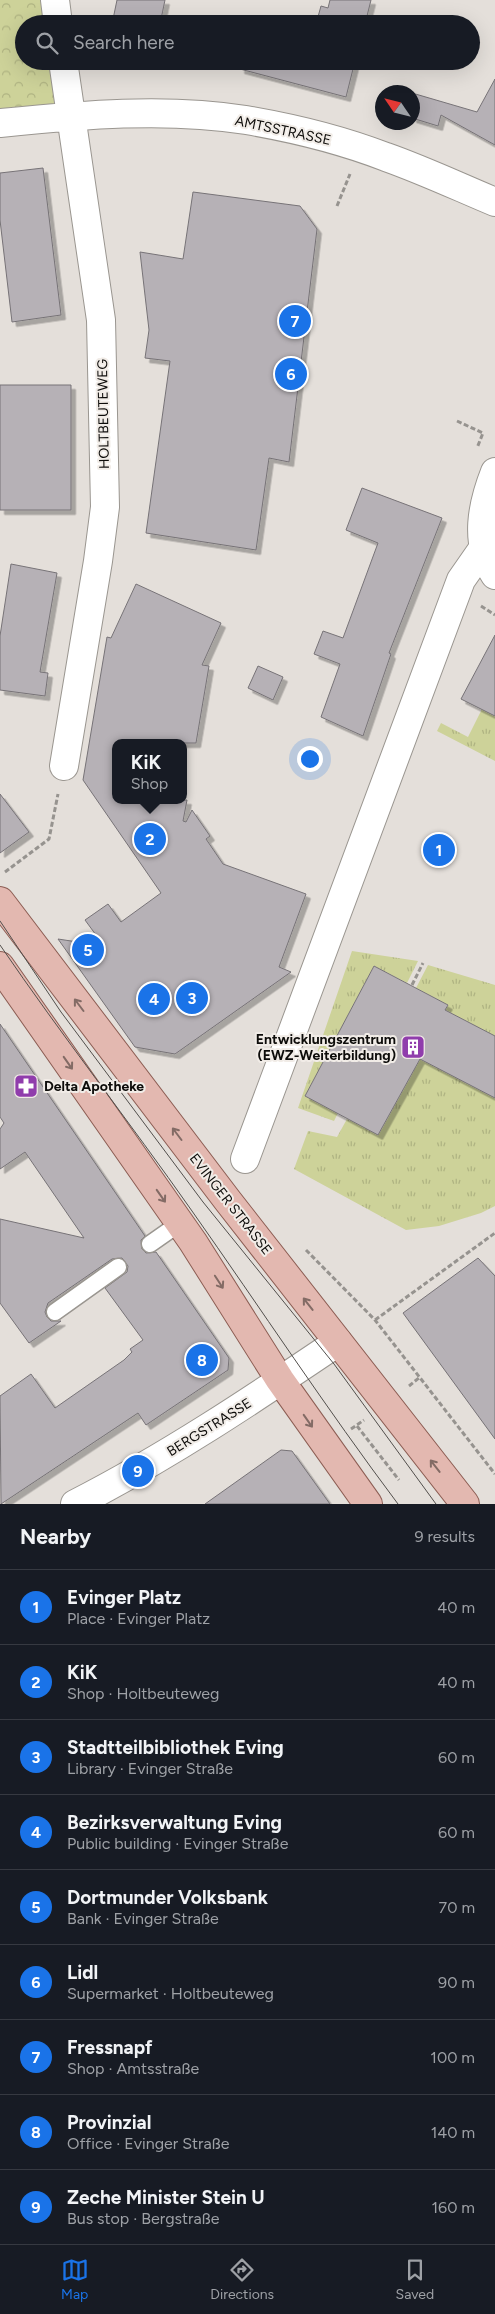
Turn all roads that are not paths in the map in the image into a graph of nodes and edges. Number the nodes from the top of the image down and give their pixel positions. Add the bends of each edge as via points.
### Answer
1 (54, 0) edge
2 (56, 15) edge
3 (64, 70) edge
4 (70, 116) junction
5 (0, 123) edge
6 (495, 202) edge
7 (495, 472) edge
8 (484, 547) junction
9 (495, 575) edge
10 (64, 766) road end
11 (0, 901) edge
12 (0, 966) edge
13 (244, 1159) dead end
14 (180, 1223) junction
15 (150, 1244) dead end
16 (118, 1267) dead end
17 (55, 1312) dead end
18 (338, 1342) junction
19 (280, 1380) junction
20 (75, 1504) edge
21 (368, 1504) edge
22 (465, 1504) edge

1 - 2 street
3 - 4 street, HOLTBEUTEWEG
4 - 5 street, AMTSSTRASSE
4 - 6 street, AMTSSTRASSE via 168,113 246,120 386,156
4 - 10 street, HOLTBEUTEWEG via 101,320 105,508
7 - 8 street via 481,522
8 - 9 street
8 - 13 street via 461,580
18 -> 11 main road, EVINGER STRASSE
12 -> 14 main road
14 - 15 lane
14 -> 19 main road
16 - 17 lane
18 - 19 street, BERGSTRASSE
22 -> 18 main road, EVINGER STRASSE
19 - 20 street, BERGSTRASSE via 138,1471
19 -> 21 main road

